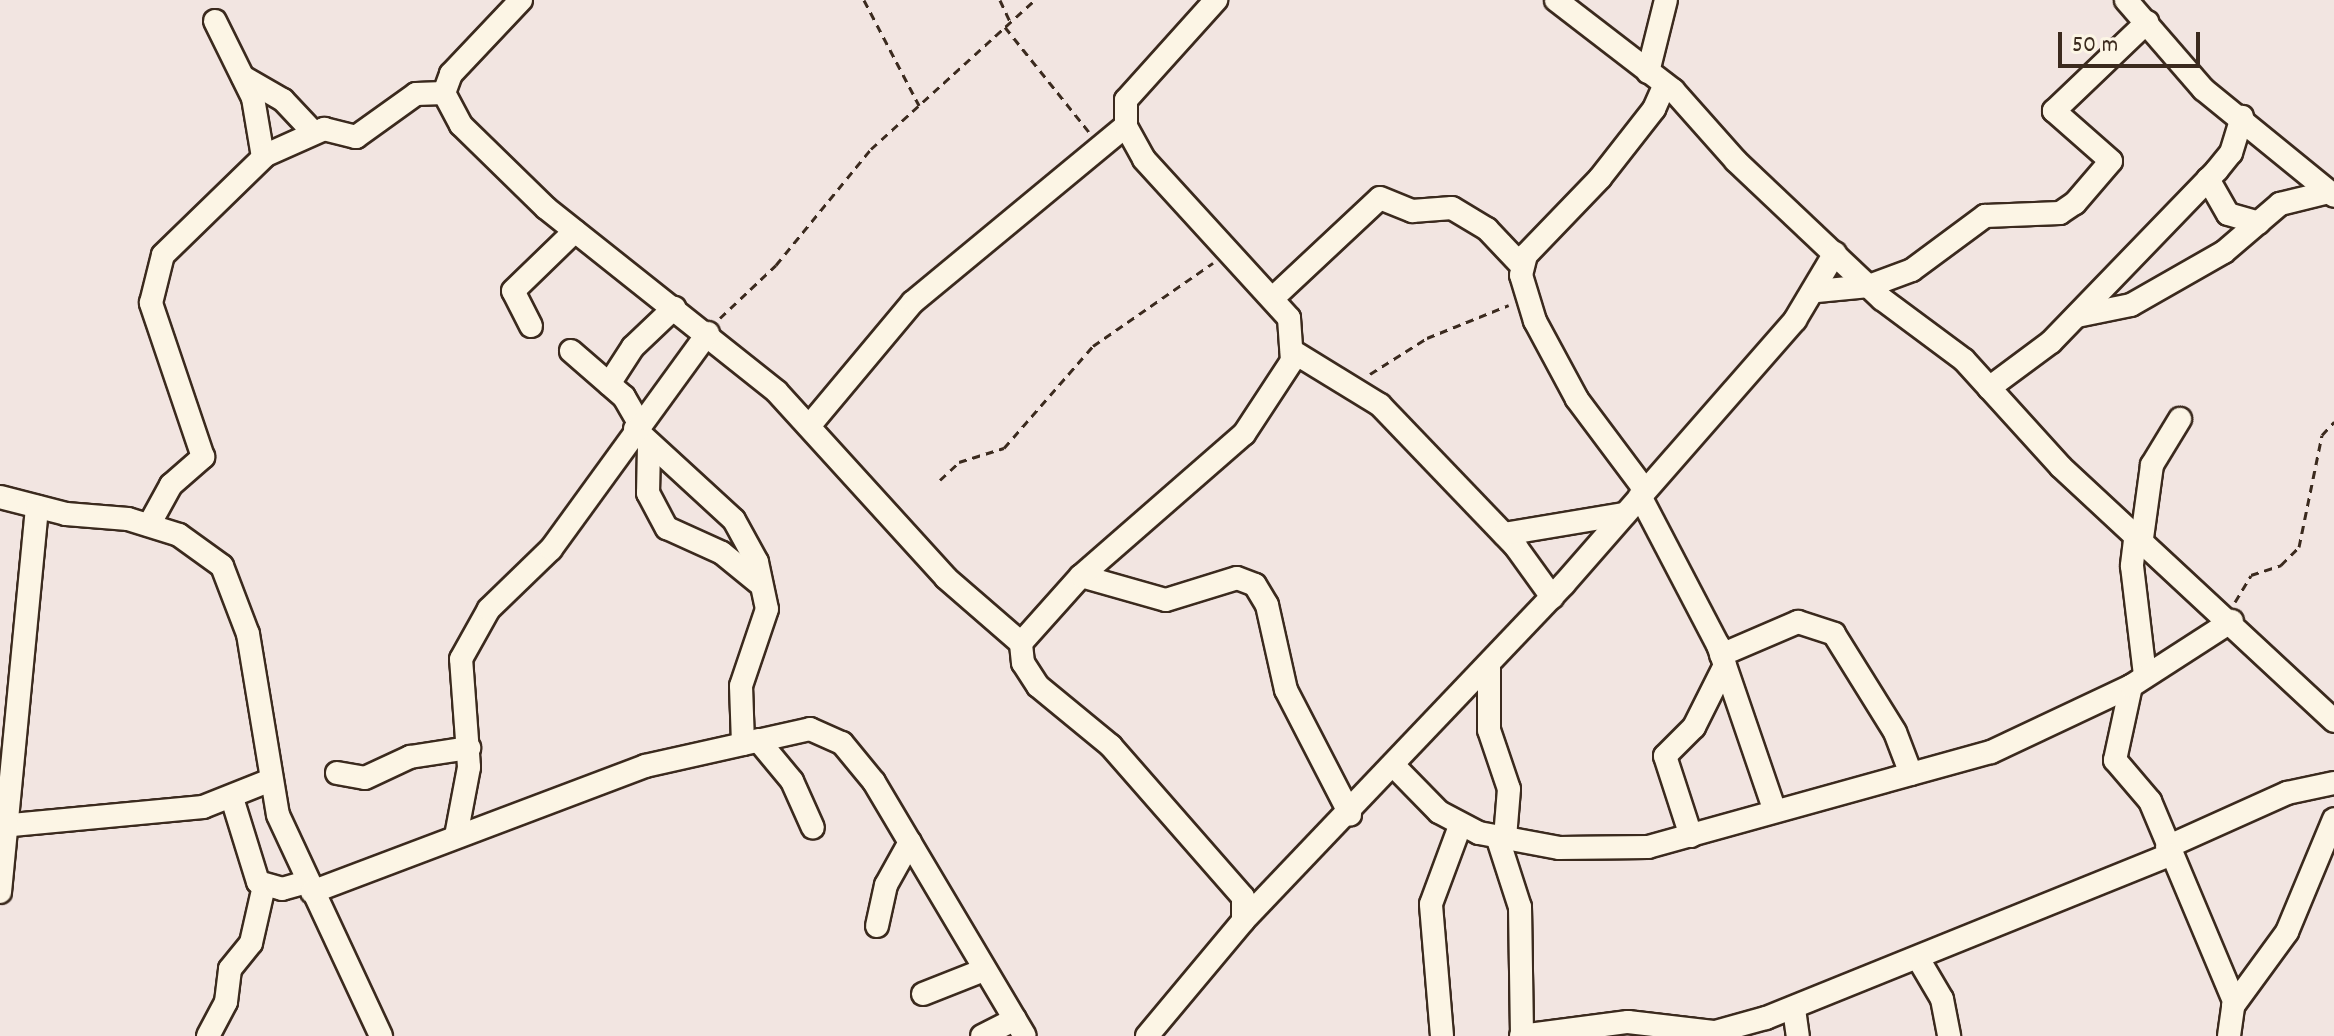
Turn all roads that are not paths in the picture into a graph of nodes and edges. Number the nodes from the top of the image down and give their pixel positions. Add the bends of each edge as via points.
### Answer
1 (521, 0) edge
2 (1216, 0) edge
3 (1556, 0) edge
4 (1666, 0) edge
5 (2131, 2) edge
6 (215, 21) dead end
7 (2147, 22) junction
8 (243, 77) junction
9 (1656, 78) junction
10 (444, 93) junction
11 (2242, 117) junction
12 (1126, 126) junction
13 (314, 133) junction
14 (263, 157) junction
15 (2208, 179) junction
16 (2332, 194) edge
17 (2259, 223) junction
18 (575, 231) junction
19 (1835, 253) junction
20 (1522, 266) junction
21 (1869, 286) junction
22 (1817, 291) junction
23 (1273, 298) junction
24 (674, 308) junction
25 (2077, 316) junction
26 (531, 326) dead end
27 (709, 334) junction
28 (571, 351) dead end
29 (1292, 351) junction
30 (609, 384) junction
31 (1989, 388) junction
32 (2180, 419) dead end
33 (810, 425) junction
34 (641, 433) junction
35 (1642, 493) junction
36 (0, 497) edge
37 (37, 507) junction
38 (1624, 514) junction
39 (149, 525) junction
40 (1504, 534) junction
41 (2139, 535) junction
42 (1081, 576) junction
43 (760, 584) junction
44 (1552, 597) junction
45 (2229, 618) junction
46 (1021, 643) junction
47 (1723, 660) junction
48 (1489, 664) junction
49 (2138, 680) junction
50 (2079, 712) junction
51 (2334, 721) edge
52 (2118, 732) junction
53 (751, 742) junction
54 (469, 748) junction
55 (1394, 766) junction
56 (337, 773) dead end
57 (1911, 774) junction
58 (271, 780) junction
59 (2334, 783) edge
60 (232, 798) junction
61 (1774, 809) junction
62 (1350, 814) junction
63 (2334, 819) edge
64 (12, 825) junction
65 (1460, 826) junction
66 (813, 828) dead end
67 (456, 836) junction
68 (1691, 836) junction
69 (1501, 837) junction
70 (910, 842) junction
71 (2168, 851) junction
72 (264, 886) junction
73 (310, 887) junction
74 (0, 892) edge
75 (1243, 921) junction
76 (877, 926) dead end
77 (1919, 960) junction
78 (984, 970) junction
79 (923, 994) dead end
80 (2235, 1003) junction
81 (1794, 1009) junction
82 (1020, 1027) edge
83 (1684, 1033) edge
84 (208, 1036) edge
85 (381, 1036) edge
86 (982, 1036) edge
87 (1147, 1036) edge
88 (1442, 1036) edge
89 (1521, 1036) edge
90 (1798, 1036) edge
91 (1949, 1036) edge
92 (2229, 1036) edge

1 - 10 street via 451,74
2 - 12 street via 1126,100
3 - 9 street
4 - 9 street
5 - 7 street
6 - 8 street
7 - 11 street via 2183,70
7 - 21 street via 2054,111 2108,154 2111,167 2102,178 2060,213 1985,216 1939,254
8 - 13 street via 283,100
8 - 14 street
9 - 19 street
9 - 20 street via 1654,109
10 - 13 street via 416,94 356,137
10 - 18 street via 480,147
11 - 15 street via 2231,153
11 - 16 street
12 - 23 street via 1144,159
12 - 33 street via 913,302
13 - 14 street
14 - 39 street via 186,229 154,276 151,303 203,457 171,485
15 - 17 street via 2228,214
15 - 25 street
16 - 17 street via 2280,204
17 - 25 street via 2131,305
18 - 24 street
18 - 26 street via 513,291
19 - 21 street
19 - 22 street
20 - 23 street via 1487,229 1452,208 1412,211 1380,198
20 - 35 street via 1527,296 1577,399
21 - 22 street
21 - 31 street
22 - 35 street
23 - 29 street via 1289,318
24 - 27 street
24 - 30 street via 633,347
25 - 31 street
27 - 33 street
27 - 34 street
28 - 30 street
29 - 40 street via 1380,405
29 - 42 street via 1285,382 1244,434
30 - 34 street
31 - 41 street via 2061,467
32 - 41 street via 2152,465
33 - 46 street via 946,578
34 - 43 street via 734,520 757,562
34 - 43 street via 648,493 667,528 722,553
34 - 54 street via 551,549 489,609 461,659 460,714
35 - 38 street
35 - 47 street via 1671,543
36 - 37 street
37 - 39 street
37 - 64 street
38 - 40 street
38 - 44 street
39 - 58 street via 209,552 233,588 248,634
40 - 44 street
41 - 45 street
41 - 49 street via 2132,566
42 - 46 street
42 - 62 street via 1166,600 1237,578 1255,585 1267,605 1286,690
43 - 53 street via 767,609 741,686
44 - 48 street
45 - 49 street
45 - 51 street
46 - 75 street via 1023,663 1038,686 1111,746 1222,869 1243,897
47 - 57 street via 1798,622 1834,634 1895,732
47 - 61 street
47 - 68 street via 1694,727 1665,756
48 - 55 street
48 - 69 street via 1489,730 1509,789
49 - 50 street
49 - 52 street
50 - 52 street via 2101,717
50 - 57 street via 1991,752
52 - 71 street via 2115,760 2150,801
53 - 66 street via 792,781
53 - 67 street via 645,766
53 - 70 street via 810,729 829,734 874,782
54 - 56 street via 410,757 365,778
54 - 67 street
55 - 62 street
55 - 65 street
57 - 61 street
58 - 60 street
58 - 73 street via 278,815
59 - 71 street via 2287,793
60 - 64 street
60 - 72 street
61 - 68 street
62 - 75 street
63 - 80 street via 2287,932
64 - 74 street
65 - 69 street
65 - 88 street via 1431,904
67 - 73 street
68 - 69 street via 1611,852
69 - 89 street via 1520,907
70 - 76 street via 886,885
70 - 78 street
71 - 77 street
71 - 80 street
72 - 73 street
72 - 84 street via 251,943 230,969 226,1002
73 - 85 street
75 - 87 street
77 - 81 street
77 - 91 street via 1942,999
78 - 79 street
78 - 82 street
80 - 92 street
81 - 83 street via 1715,1032
81 - 90 street
82 - 86 street
83 - 89 street via 1628,1022

